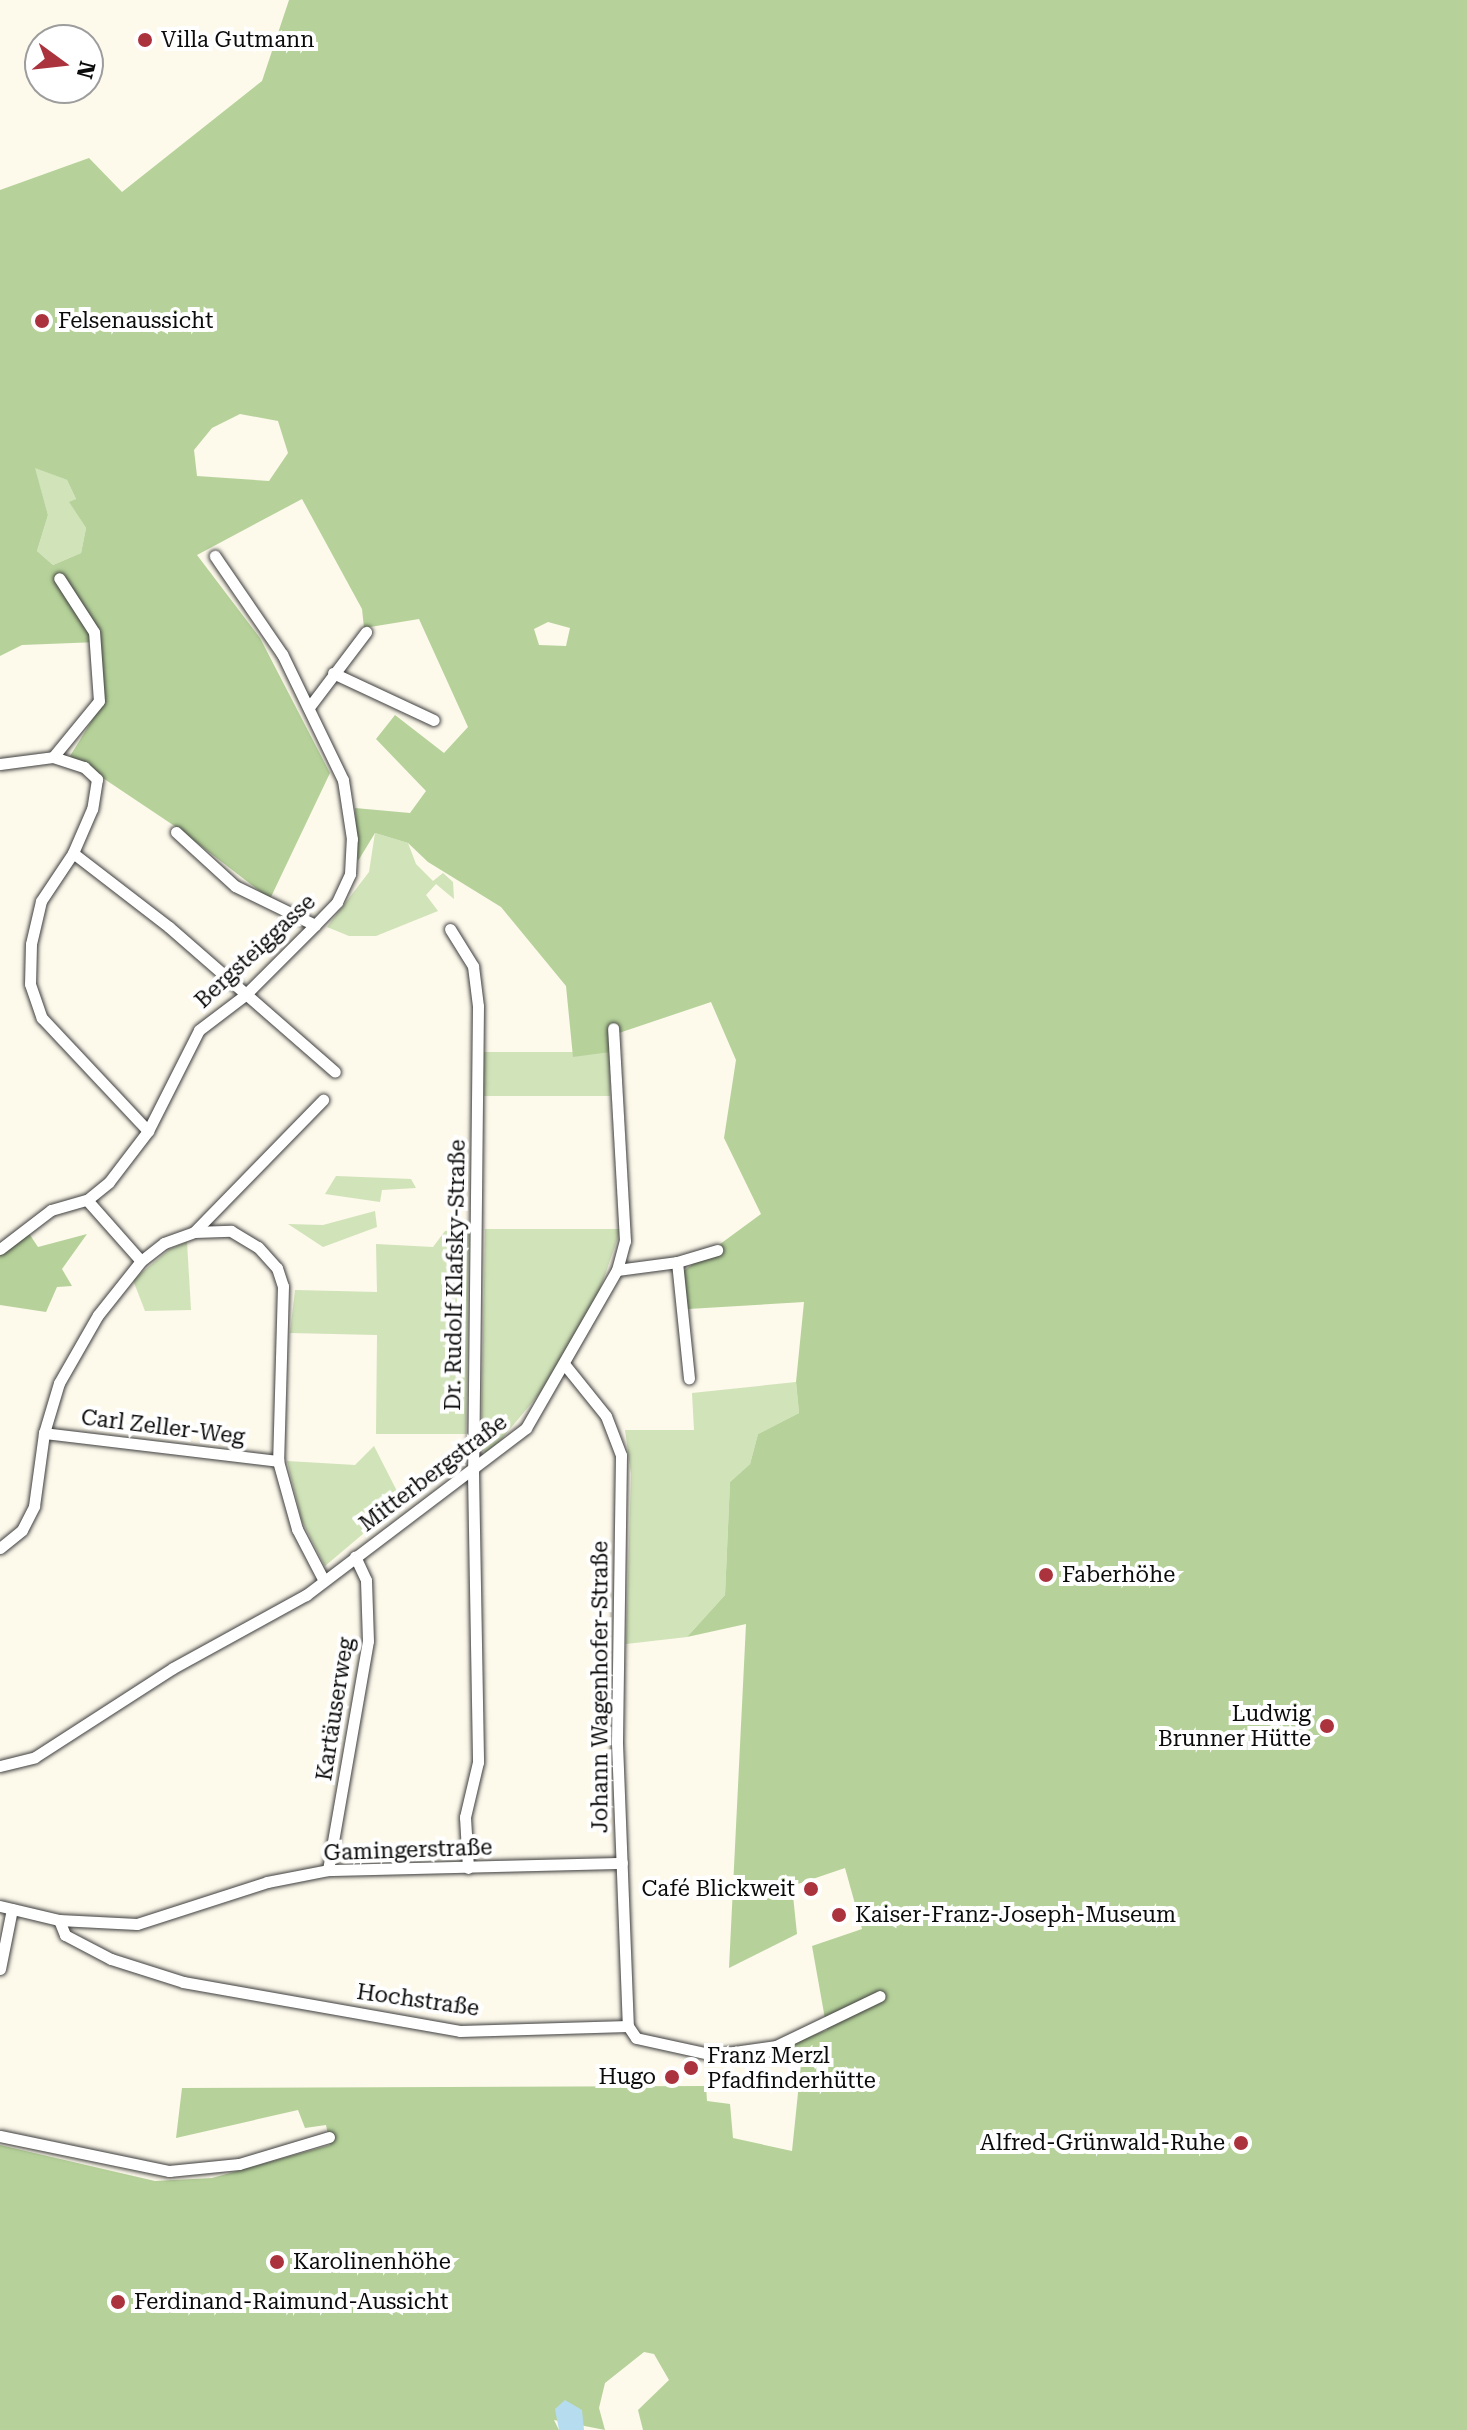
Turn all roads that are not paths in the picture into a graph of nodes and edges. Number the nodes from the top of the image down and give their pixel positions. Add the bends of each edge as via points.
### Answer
1 (215, 556) dead end
2 (59, 578) dead end
3 (366, 632) dead end
4 (333, 673) junction
5 (310, 706) junction
6 (434, 720) dead end
7 (53, 757) junction
8 (0, 764) edge
9 (176, 832) dead end
10 (73, 853) junction
11 (315, 925) junction
12 (450, 929) dead end
13 (244, 996) junction
14 (613, 1028) dead end
15 (335, 1072) dead end
16 (323, 1100) dead end
17 (148, 1131) junction
18 (87, 1200) junction
19 (194, 1232) junction
20 (0, 1249) edge
21 (717, 1250) dead end
22 (141, 1261) junction
23 (677, 1262) junction
24 (617, 1270) junction
25 (565, 1365) junction
26 (689, 1378) dead end
27 (44, 1433) junction
28 (278, 1461) junction
29 (473, 1472) junction
30 (0, 1548) edge
31 (355, 1556) junction
32 (323, 1579) junction
33 (0, 1766) edge
34 (622, 1863) junction
35 (468, 1868) junction
36 (328, 1870) junction
37 (6, 1908) edge
38 (59, 1920) junction
39 (0, 1969) edge
40 (880, 1996) dead end
41 (628, 2026) junction
42 (0, 2136) edge
43 (329, 2137) dead end

1 - 5 street, Bergsteiggasse
2 - 7 street via 94,632 99,701
3 - 4 street
4 - 5 street
4 - 6 street
5 - 11 street, Bergsteiggasse via 343,780 352,839 350,874 337,902
7 - 8 street
7 - 10 street via 84,767 97,779 92,809
9 - 11 street via 235,886
10 - 13 street via 169,927
10 - 17 street via 41,901 31,944 30,984 42,1018
11 - 13 street, Bergsteiggasse
12 - 29 street, Dr. Rudolf Klafsky-Straße via 473,966 478,1006
13 - 15 street
13 - 17 street, Bergsteiggasse via 199,1030
14 - 24 street, Mitterbergstraße via 626,1203
16 - 19 street
17 - 18 street, Bergsteiggasse via 132,1156
18 - 20 street, Bergsteiggasse via 51,1210
18 - 22 street
19 - 22 street via 164,1243
19 - 28 street via 231,1231 258,1247 277,1268 283,1286
21 - 23 street
22 - 27 street via 78,1343
23 - 24 street
23 - 26 street
24 - 25 street, Mitterbergstraße
25 - 29 street, Mitterbergstraße via 526,1428
25 - 34 street, Johann Wagenhofer-Straße via 606,1416 621,1455 617,1743
27 - 28 street, Carl Zeller-Weg
27 - 30 street via 34,1506 22,1530
28 - 32 street via 297,1529
29 - 31 street, Mitterbergstraße
29 - 35 street, Dr. Rudolf Klafsky-Straße via 478,1762 465,1817
31 - 32 street, Mitterbergstraße
31 - 36 street, Kartäuserweg via 366,1580 368,1641
32 - 33 street, Mitterbergstraße via 306,1595 173,1668 35,1757
34 - 35 street, Gamingerstraße
34 - 41 street, Johann Wagenhofer-Straße
35 - 36 street, Gamingerstraße
36 - 38 street, Gamingerstraße via 267,1882 158,1921
37 - 38 street
37 - 39 street
38 - 41 street, Hochstraße via 65,1935 111,1959 183,1982 460,2031
40 - 41 street, Hochstraße via 776,2046 713,2055 636,2038
42 - 43 street via 169,2171 216,2169

